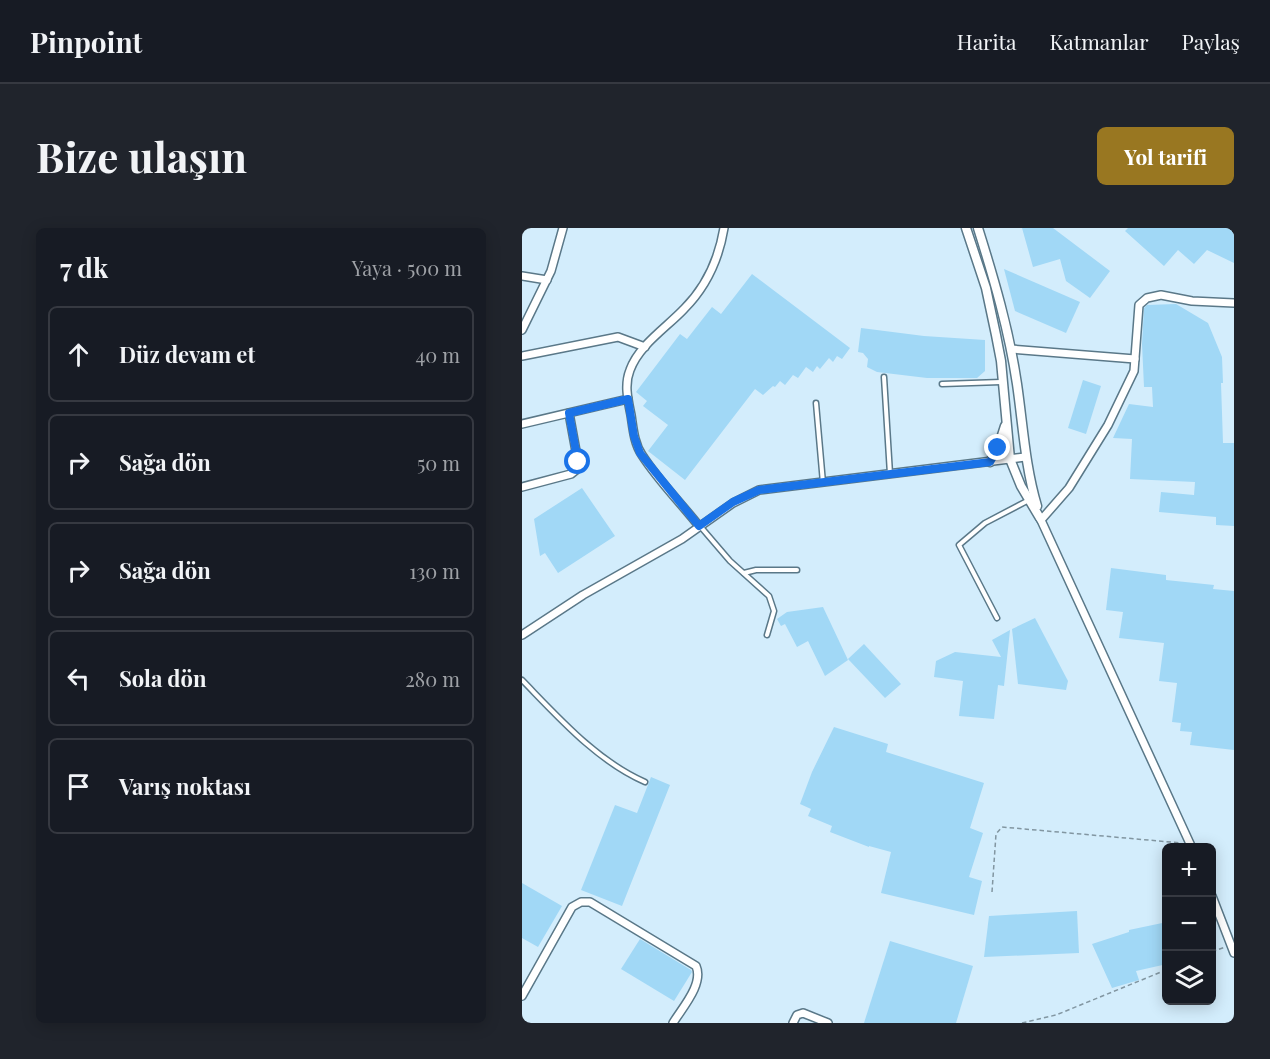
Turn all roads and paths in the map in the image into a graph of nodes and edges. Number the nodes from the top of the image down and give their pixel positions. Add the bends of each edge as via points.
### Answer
1 (562, 228) edge
2 (724, 228) edge
3 (966, 228) edge
4 (978, 228) edge
5 (522, 276) edge
6 (547, 280) junction
7 (1234, 303) edge
8 (522, 330) edge
9 (645, 347) junction
10 (1011, 349) junction
11 (522, 356) edge
12 (1135, 359) junction
13 (884, 377) dead end
14 (1002, 382) junction
15 (942, 384) dead end
16 (628, 399) junction
17 (816, 403) dead end
18 (569, 413) junction
19 (1006, 423) junction
20 (522, 424) edge
21 (1025, 457) junction
22 (1010, 459) junction
23 (990, 462) junction
24 (890, 474) junction
25 (823, 483) junction
26 (522, 487) edge
27 (1029, 500) junction
28 (1041, 519) junction
29 (699, 526) junction
30 (797, 570) dead end
31 (744, 573) junction
32 (997, 618) dead end
33 (522, 635) edge
34 (767, 635) dead end
35 (522, 680) edge
36 (645, 782) dead end
37 (1162, 843) edge
38 (1190, 843) edge
39 (992, 892) dead end
40 (1212, 897) edge
41 (1231, 944) junction
42 (1214, 951) edge
43 (1234, 953) edge
44 (1162, 972) edge
45 (522, 996) edge
46 (673, 1023) edge
47 (793, 1023) edge
48 (828, 1023) edge
49 (1022, 1023) edge

1 - 6 street
2 - 9 street via 717,256 702,286
3 - 14 street via 986,288
4 - 10 street
5 - 6 street
6 - 8 street
7 - 12 street via 1161,295 1147,298 1139,305
9 - 11 street via 618,337
9 - 16 street via 629,371
10 - 12 street
10 - 21 street
12 - 28 street via 1134,371 1108,425 1069,488
13 - 24 lane
14 - 15 lane
14 - 19 street
16 - 18 street
16 - 29 street via 640,453
17 - 25 lane
18 - 20 street
18 - 26 street via 576,470
19 - 22 street
19 - 23 street
21 - 22 street
21 - 28 street
22 - 23 street
22 - 27 street
23 - 24 street
24 - 25 street
25 - 29 street via 759,490 733,502
27 - 28 street
27 - 32 lane via 985,523 959,545
28 - 38 street
29 - 31 lane
29 - 33 street
30 - 31 lane
31 - 34 lane via 773,603
35 - 36 lane via 603,757
37 - 39 path via 1002,827 996,834
40 - 41 street
41 - 42 path
41 - 43 street
44 - 49 path via 1056,1015
45 - 46 street via 572,907 590,902 696,966 697,984
47 - 48 street via 803,1012

